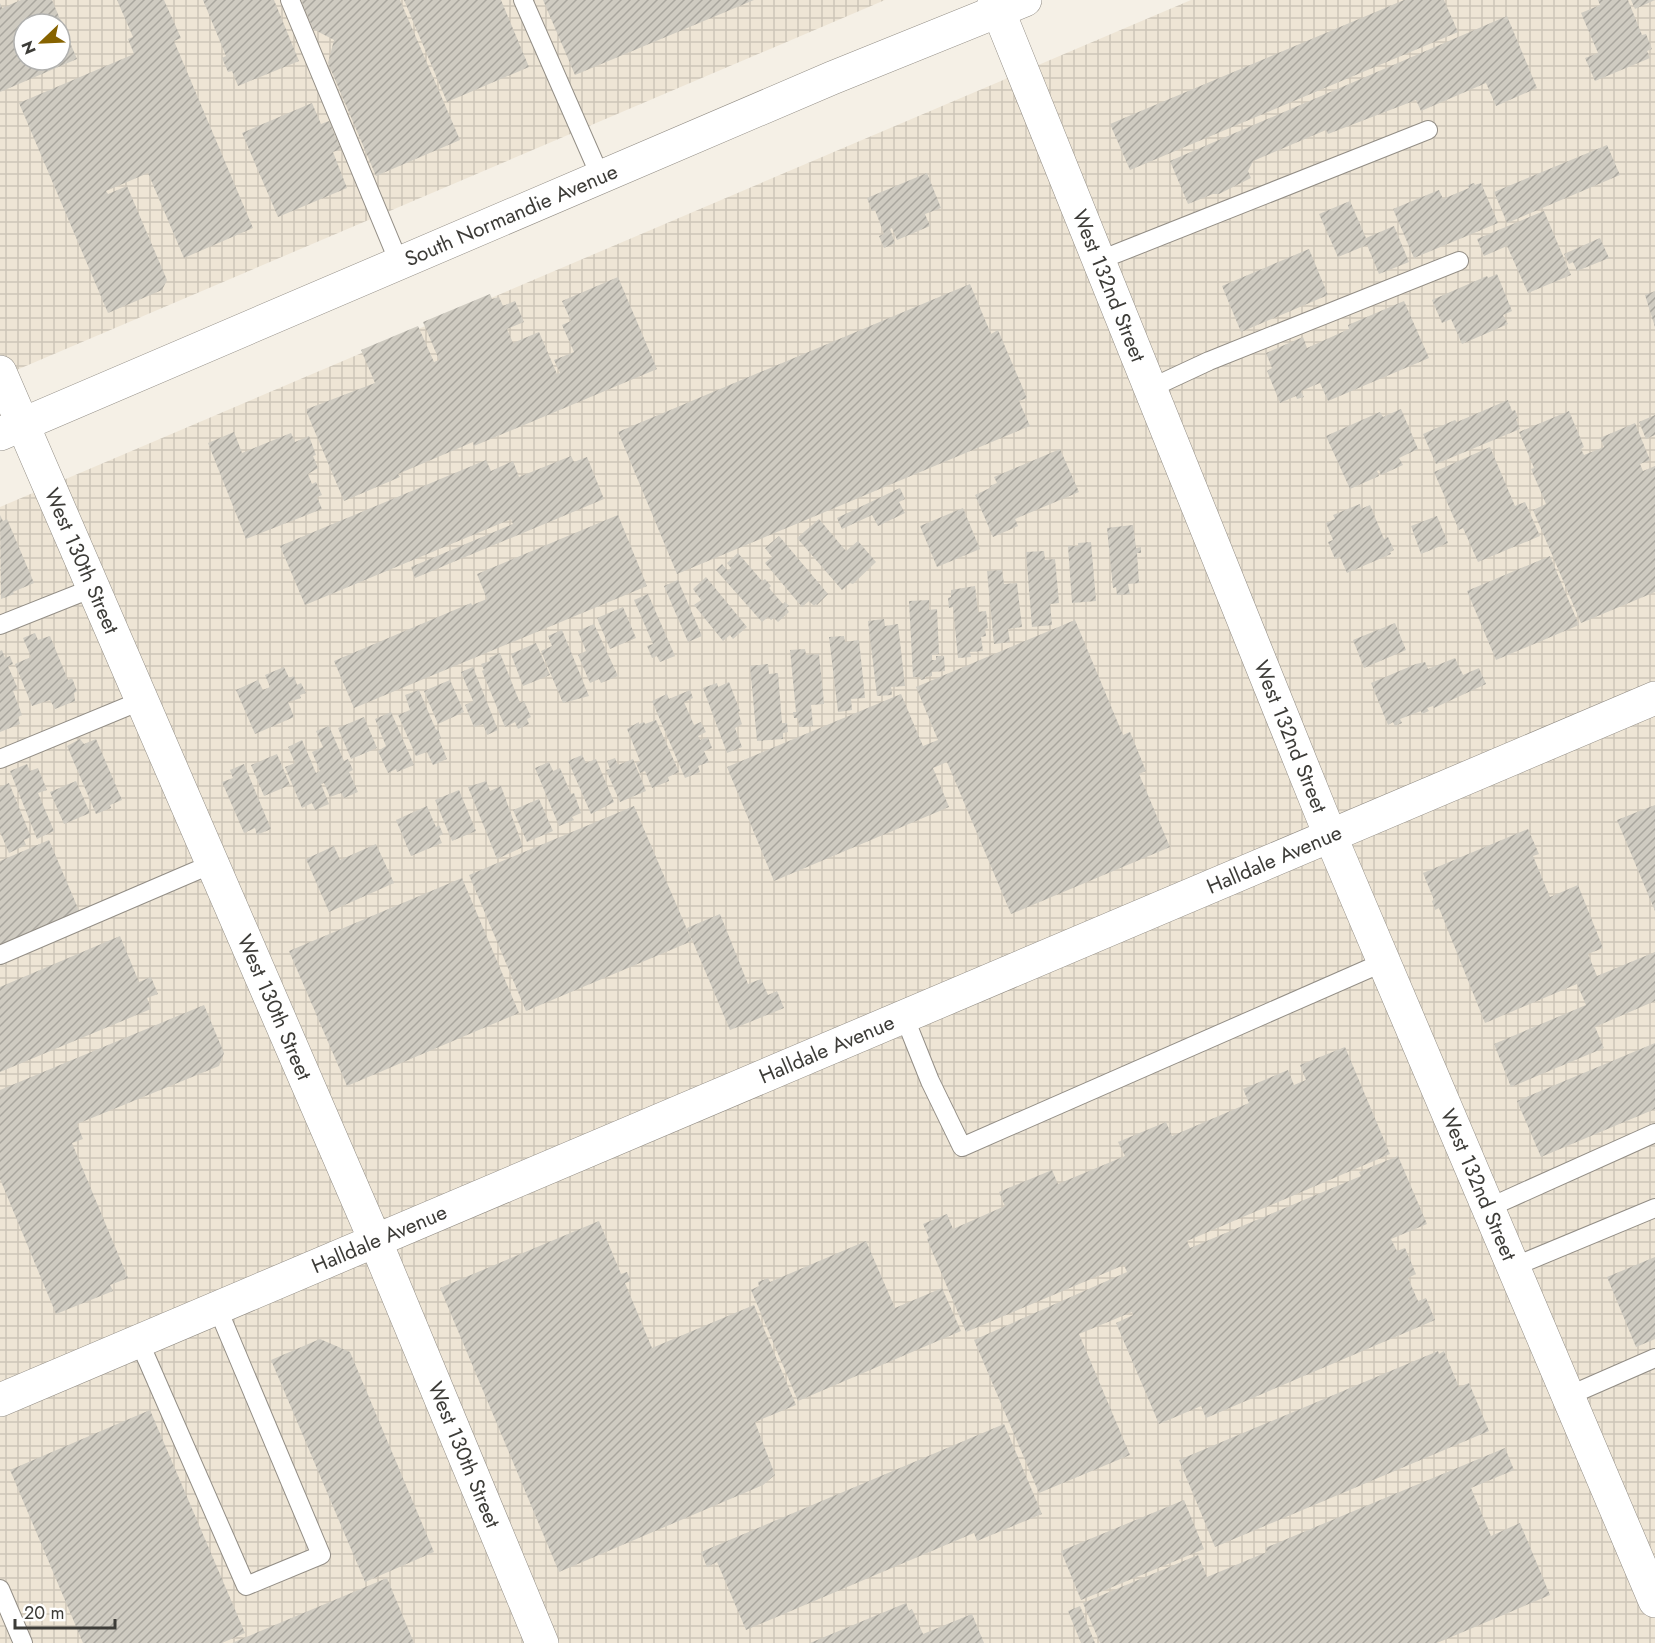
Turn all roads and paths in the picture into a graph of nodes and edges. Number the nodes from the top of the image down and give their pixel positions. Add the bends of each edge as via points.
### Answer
1 (290, 0) edge
2 (523, 0) edge
3 (1006, 4) edge
4 (1428, 130) dead end
5 (601, 178) junction
6 (1100, 260) junction
7 (1459, 261) dead end
8 (400, 265) junction
9 (0, 372) edge
10 (1151, 388) junction
11 (11, 430) edge
12 (93, 588) junction
13 (0, 625) edge
14 (1655, 698) edge
15 (143, 700) junction
16 (0, 759) edge
17 (1330, 835) junction
18 (212, 864) junction
19 (0, 955) edge
20 (1384, 962) junction
21 (904, 1016) junction
22 (1655, 1133) edge
23 (1488, 1208) junction
24 (1655, 1208) edge
25 (375, 1240) junction
26 (1513, 1267) junction
27 (217, 1308) junction
28 (139, 1341) junction
29 (1655, 1358) edge
30 (1568, 1396) junction
31 (0, 1400) edge
32 (0, 1589) edge
33 (1655, 1601) edge
34 (23, 1643) edge
35 (542, 1643) edge

1 - 8 lane
2 - 5 lane
3 - 5 street, South Normandie Avenue
3 - 6 street, West 132nd Street
4 - 6 lane
5 - 8 street, South Normandie Avenue
6 - 10 street, West 132nd Street
7 - 10 lane
8 - 11 street, South Normandie Avenue
9 - 11 street, West 130th Street
10 - 17 street, West 132nd Street
11 - 12 street, West 130th Street
12 - 13 lane
12 - 15 street, West 130th Street
14 - 17 street, Halldale Avenue
15 - 16 lane
15 - 18 street, West 130th Street
17 - 20 street, West 132nd Street
17 - 21 street, Halldale Avenue
18 - 19 lane
18 - 25 street, West 130th Street
20 - 21 lane via 962,1147
20 - 23 street, West 132nd Street
21 - 25 street, Halldale Avenue
22 - 23 lane
23 - 26 street, West 132nd Street
24 - 26 lane
25 - 27 street, Halldale Avenue
25 - 35 street, West 130th Street
26 - 30 street, West 132nd Street
27 - 28 street, Halldale Avenue
27 - 28 lane via 321,1555 246,1586
28 - 31 street, Halldale Avenue
29 - 30 lane
30 - 33 street, West 132nd Street
32 - 34 lane

